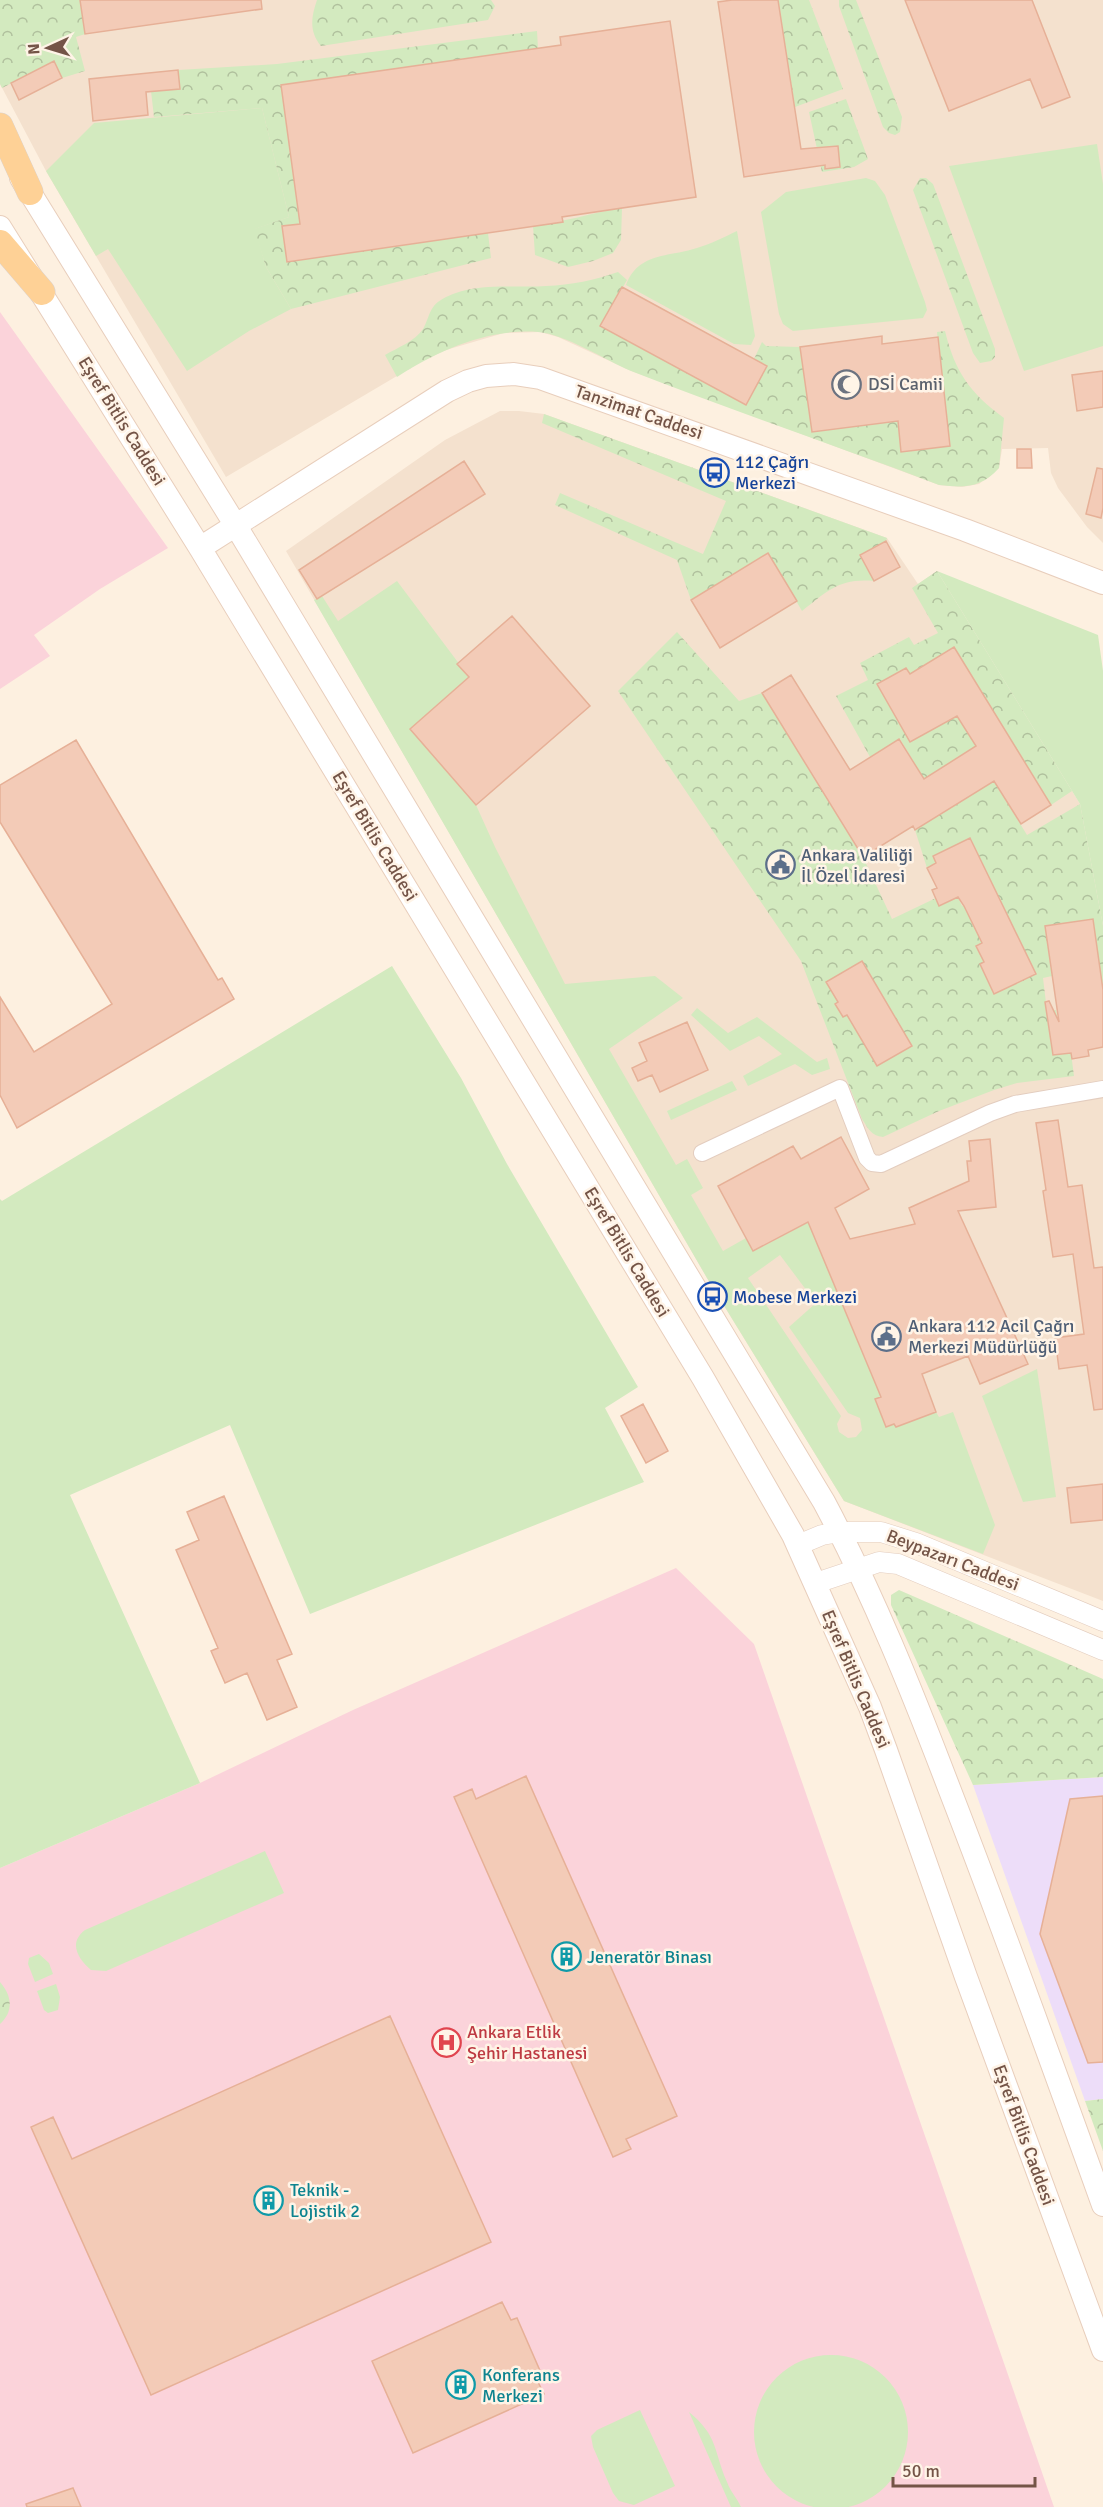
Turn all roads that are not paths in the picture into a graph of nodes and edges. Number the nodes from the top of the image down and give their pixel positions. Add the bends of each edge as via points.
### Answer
1 (0, 126) edge
2 (0, 144) edge
3 (30, 192) junction
4 (0, 227) edge
5 (0, 243) edge
6 (42, 292) junction
7 (236, 526) junction
8 (200, 548) junction
9 (1103, 583) edge
10 (1103, 1089) edge
11 (702, 1153) dead end
12 (840, 1532) junction
13 (798, 1545) junction
14 (856, 1569) junction
15 (816, 1583) junction
16 (1103, 1621) edge
17 (1103, 1650) edge
18 (1103, 2205) edge
19 (1103, 2350) edge

1 - 3 main road
2 - 3 main road
3 - 7 main road
4 - 6 main road, Eşref Bitlis Caddesi
5 - 6 main road
6 - 8 main road, Eşref Bitlis Caddesi
7 - 8 main road, Tanzimat Caddesi
7 - 9 main road, Tanzimat Caddesi via 453,387 486,376 524,374 677,425
7 - 12 main road
8 - 13 main road, Eşref Bitlis Caddesi via 691,1357
10 - 11 street via 1015,1104 881,1164 867,1158 840,1088
12 - 13 street, Beypazarı Caddesi
12 - 14 main road
12 - 16 street, Beypazarı Caddesi via 870,1530 897,1536
13 - 15 main road, Eşref Bitlis Caddesi
14 - 15 street, Beypazarı Caddesi
14 - 17 street, Beypazarı Caddesi via 879,1562 898,1564
14 - 18 main road via 914,1699 985,1881
15 - 19 main road, Eşref Bitlis Caddesi via 886,1750

